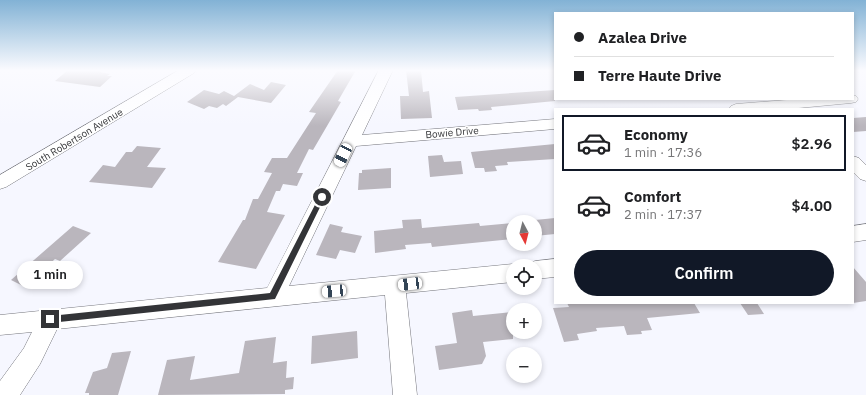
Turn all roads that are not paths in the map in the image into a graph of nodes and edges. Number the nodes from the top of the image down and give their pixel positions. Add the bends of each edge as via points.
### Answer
1 (158, 88) edge
2 (377, 88) edge
3 (866, 98) edge
4 (854, 99) edge
5 (840, 100) edge
6 (793, 104) edge
7 (747, 108) edge
8 (554, 124) edge
9 (350, 140) junction
10 (854, 163) edge
11 (866, 175) edge
12 (0, 183) edge
13 (866, 232) edge
14 (854, 234) edge
15 (554, 268) edge
16 (542, 269) edge
17 (506, 274) edge
18 (395, 286) junction
19 (273, 296) junction
20 (50, 319) junction
21 (0, 325) edge
22 (5, 395) edge
23 (405, 395) edge

1 - 12 street, South Robertson Avenue
2 - 9 street
3 - 4 street
5 - 6 street
6 - 7 street
8 - 9 street, Bowie Drive
9 - 19 street
10 - 11 street
13 - 14 street
15 - 16 street
17 - 18 street
18 - 19 street
18 - 23 street
19 - 20 street
20 - 21 street
20 - 22 street via 32,356

